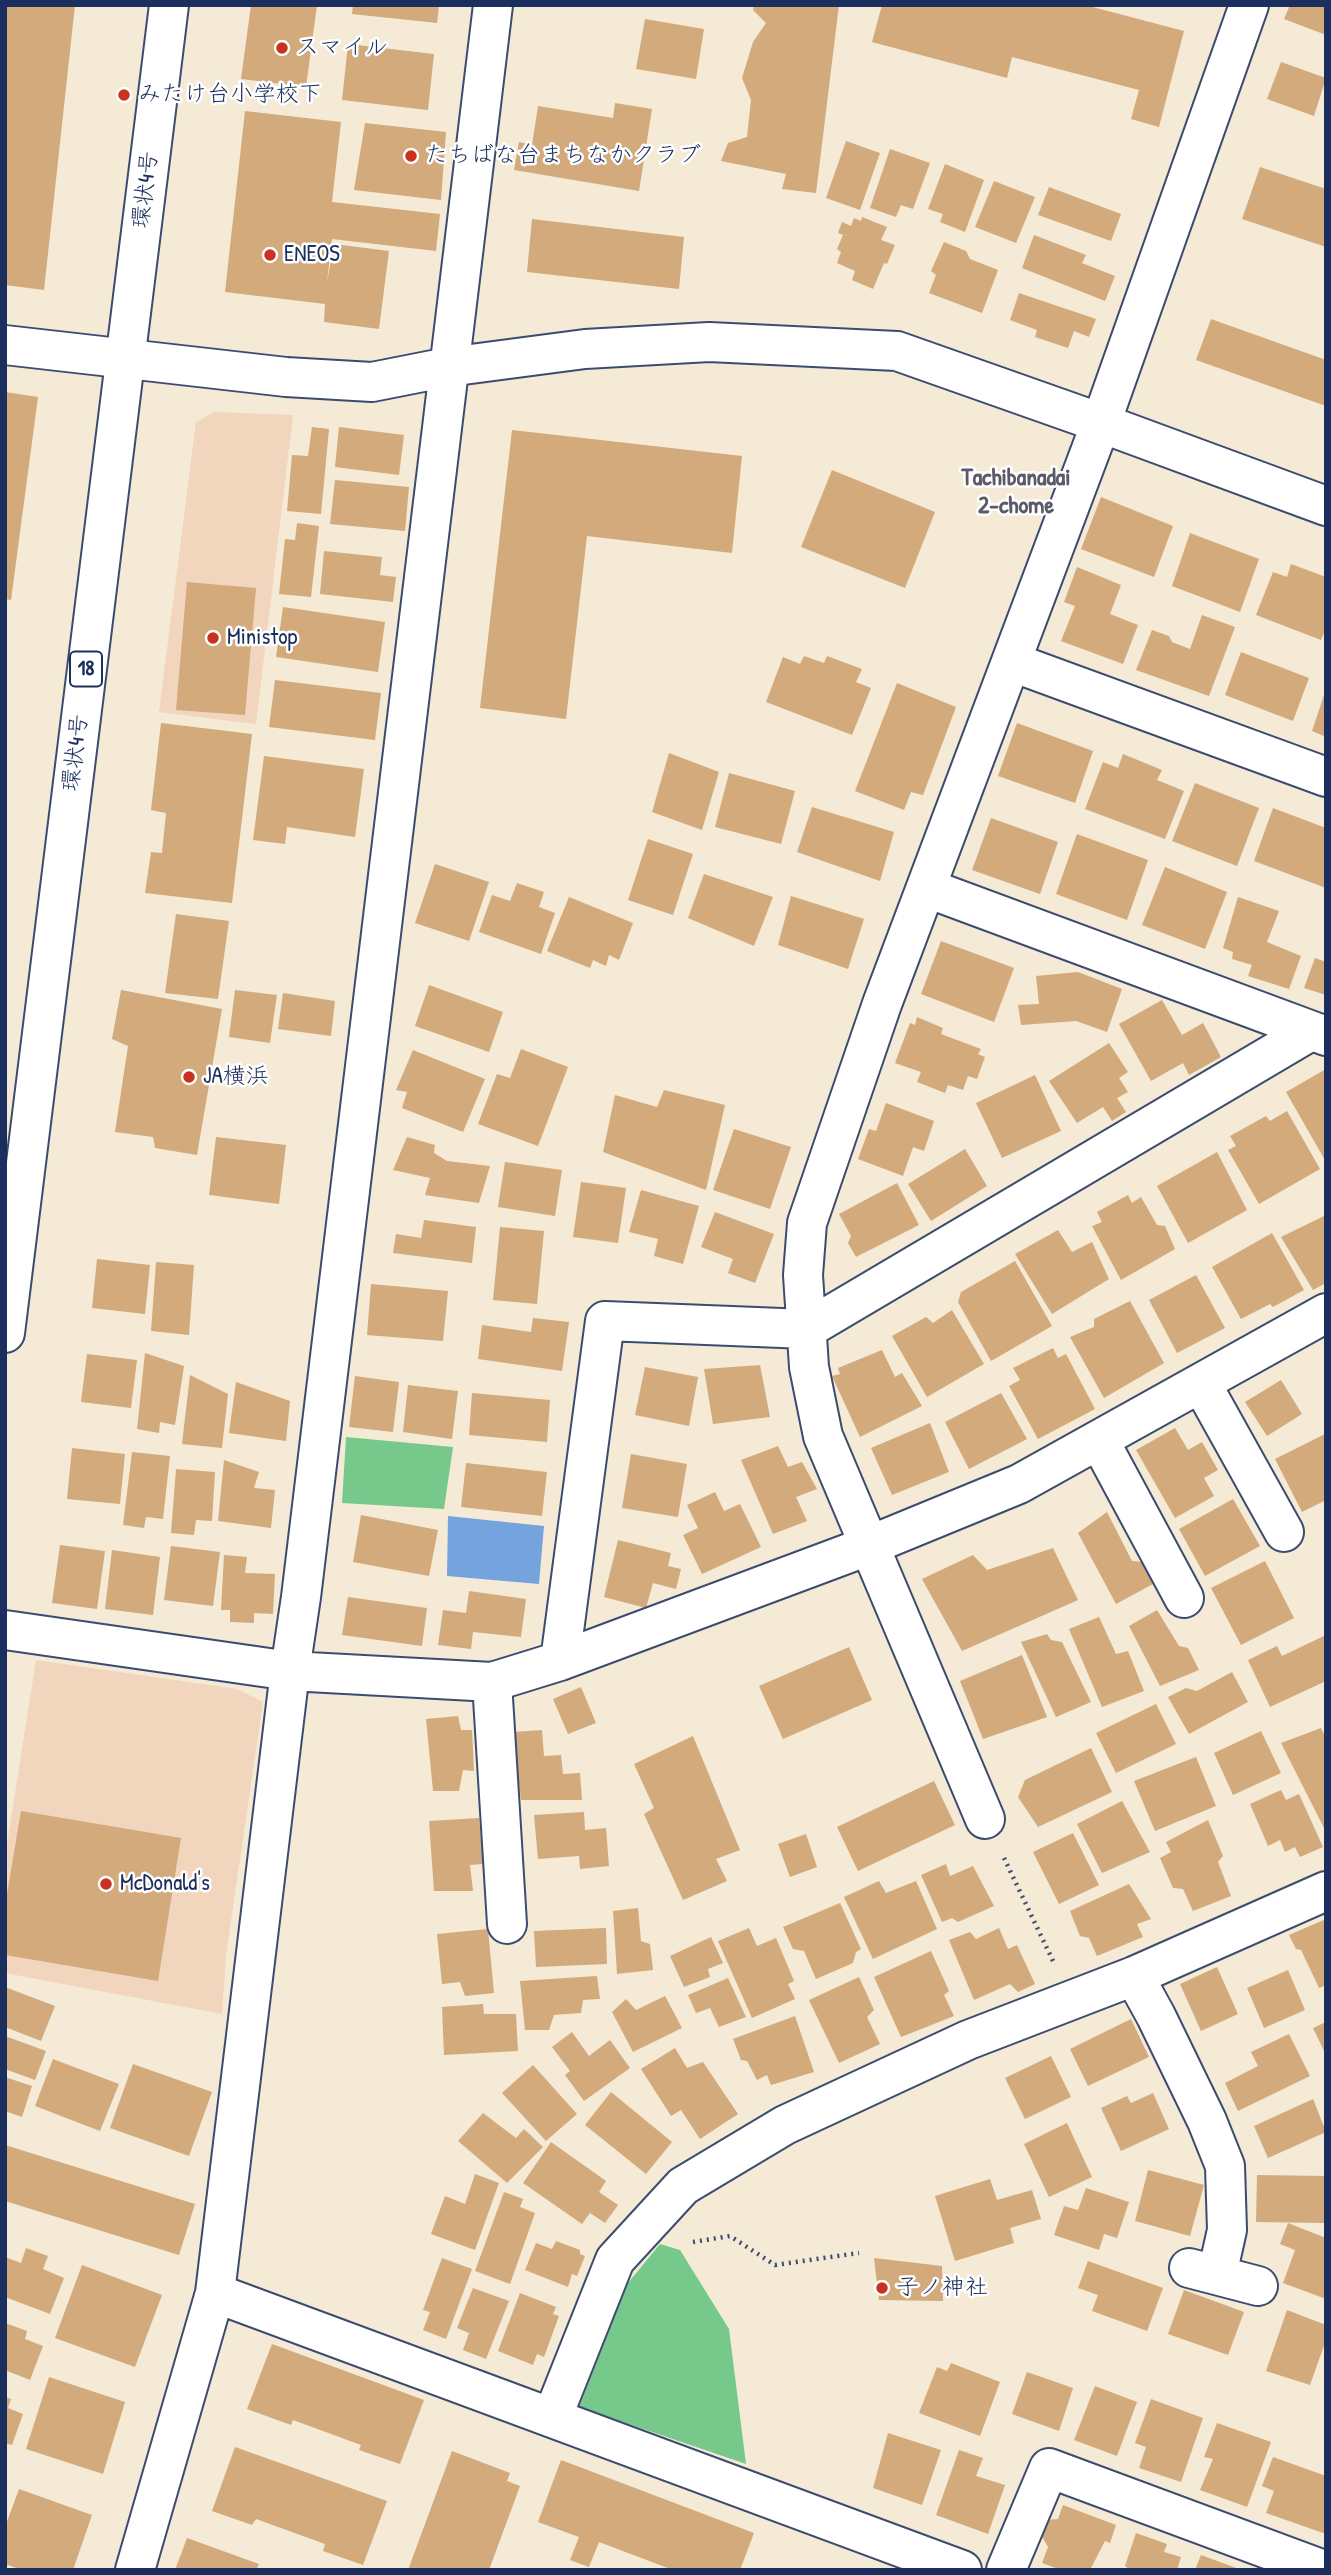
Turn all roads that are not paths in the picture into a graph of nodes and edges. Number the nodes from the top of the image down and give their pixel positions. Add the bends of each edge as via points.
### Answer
1 (169, 5) edge
2 (493, 5) edge
3 (1249, 5) edge
4 (5, 345) edge
5 (124, 360) junction
6 (448, 367) junction
7 (1101, 423) junction
8 (1326, 506) edge
9 (1012, 662) junction
10 (1326, 777) edge
11 (927, 888) junction
12 (1318, 1033) edge
13 (1326, 1313) edge
14 (807, 1329) junction
15 (5, 1333) edge
16 (1201, 1384) junction
17 (1099, 1440) junction
18 (1284, 1532) dead end
19 (868, 1546) junction
20 (1184, 1598) dead end
21 (5, 1630) edge
22 (560, 1661) junction
23 (290, 1671) junction
24 (492, 1682) junction
25 (985, 1819) road end
26 (1326, 1891) edge
27 (507, 1924) dead end
28 (1134, 1976) junction
29 (1258, 2286) dead end
30 (215, 2293) junction
31 (552, 2417) junction
32 (135, 2570) edge
33 (962, 2570) edge
34 (1006, 2570) edge
35 (1324, 2570) edge

1 - 5 street, 環状4号 / 18
2 - 6 street
3 - 7 street
4 - 5 street
5 - 6 street via 373,382
5 - 15 street, 環状4号 / 18
6 - 7 street via 585,349 709,342 897,351
6 - 23 street
7 - 8 street
7 - 9 street
9 - 10 street
9 - 11 street
11 - 12 street
11 - 14 street via 807,1223 803,1275
12 - 14 street
13 - 16 street
14 - 19 street via 809,1367 823,1436
14 - 22 street via 605,1321
16 - 17 street
16 - 18 street
17 - 19 street via 1018,1484
17 - 20 street
19 - 22 street
19 - 25 street
21 - 23 street
22 - 24 street
23 - 24 street
23 - 30 street
24 - 27 street
26 - 28 street
28 - 29 street via 1225,2166 1227,2230 1203,2272
28 - 31 street via 968,2040 785,2125 683,2186 615,2260
30 - 31 street
30 - 32 street
31 - 33 street
34 - 35 street via 1049,2468

